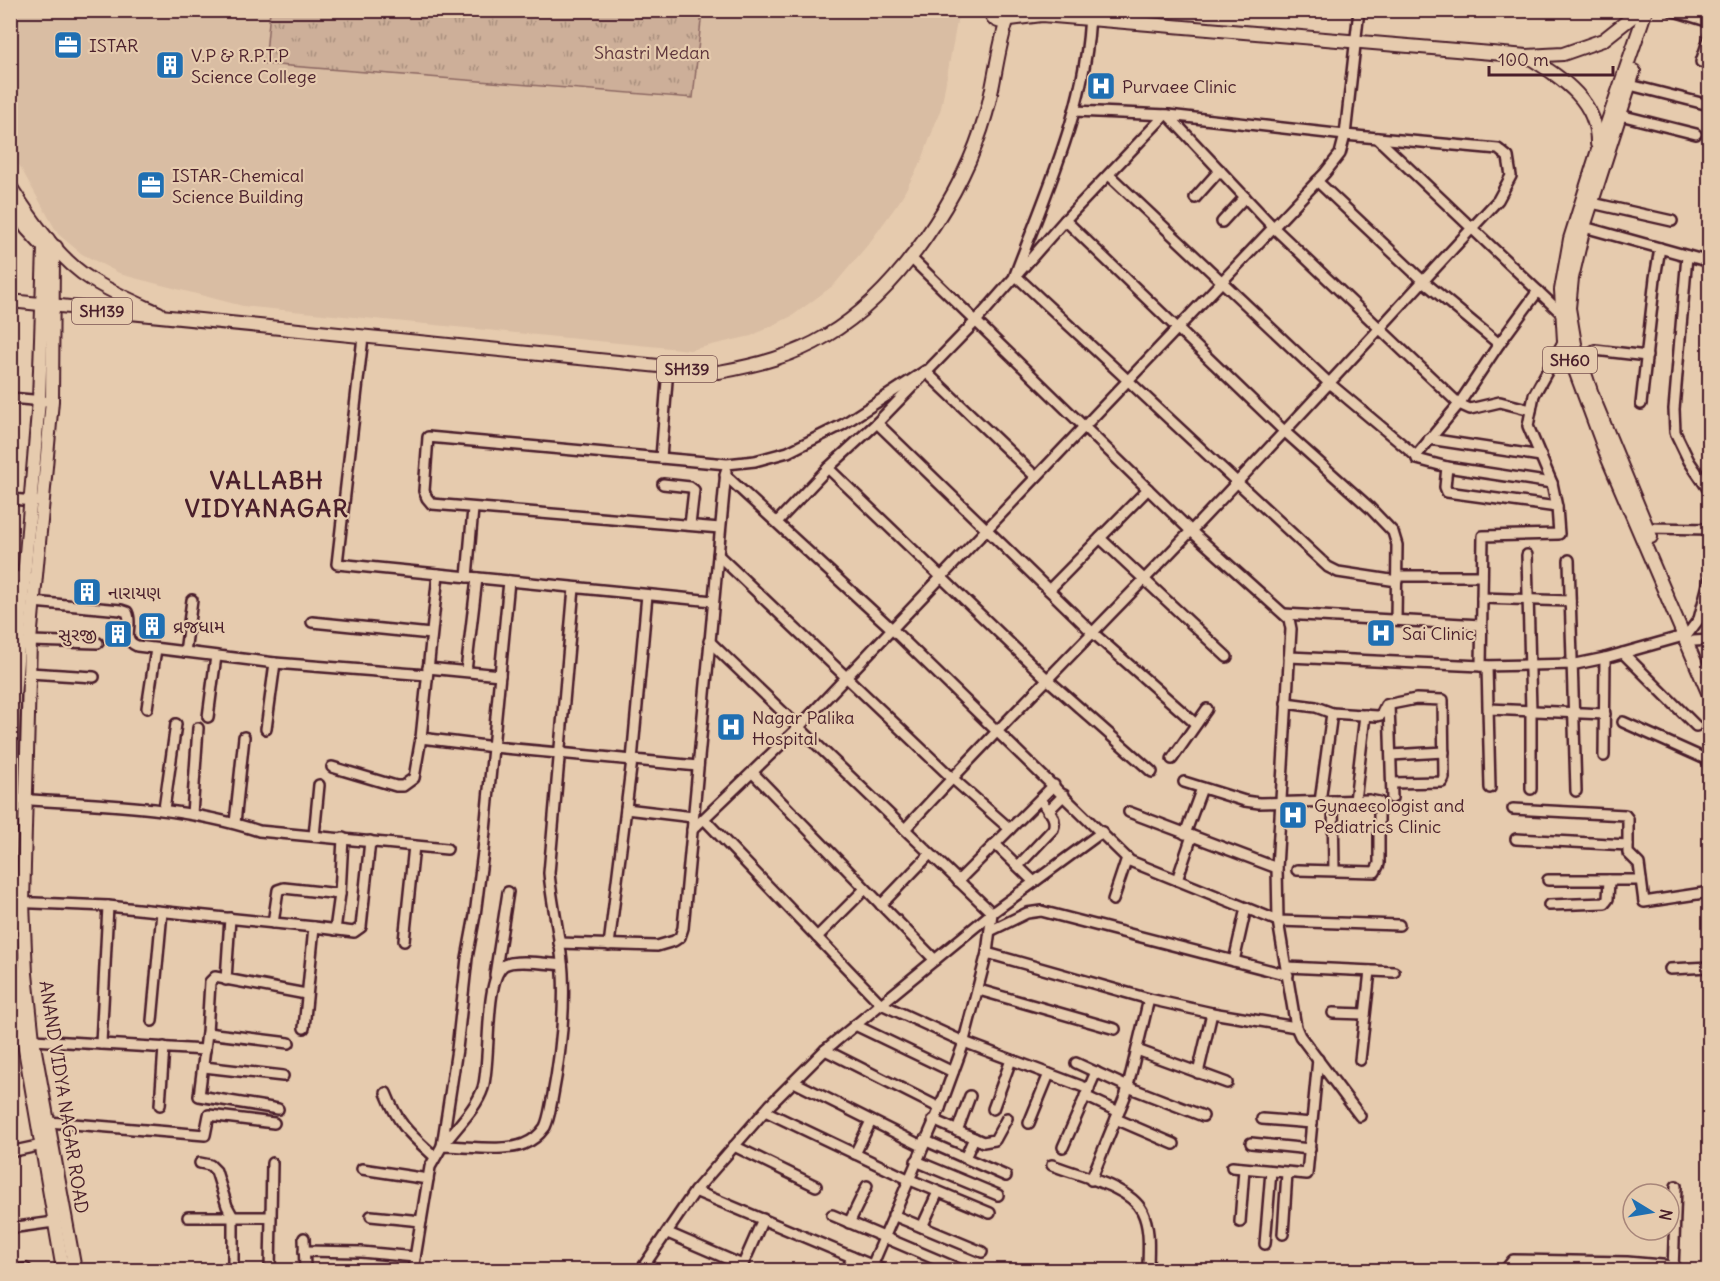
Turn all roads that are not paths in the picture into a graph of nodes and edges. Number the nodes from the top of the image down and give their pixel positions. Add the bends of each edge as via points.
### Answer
1 (1030, 10) edge
2 (1359, 10) edge
3 (1641, 10) edge
4 (1646, 10) edge
5 (1654, 10) edge
6 (1671, 10) edge
7 (992, 15) edge
8 (1042, 15) junction
9 (1090, 15) edge
10 (1010, 17) edge
11 (1710, 22) edge
12 (1710, 35) edge
13 (1356, 41) junction
14 (999, 44) junction
15 (1527, 56) junction
16 (1701, 62) dead end
17 (1630, 85) junction
18 (1706, 104) dead end
19 (1074, 111) junction
20 (1166, 115) junction
21 (1620, 115) junction
22 (1696, 134) dead end
23 (1345, 135) junction
24 (1377, 138) junction
25 (1602, 155) junction
26 (1220, 170) junction
27 (1109, 175) junction
28 (1317, 181) junction
29 (10, 186) edge
30 (1245, 197) junction
31 (1195, 198) dead end
32 (10, 202) edge
33 (1592, 203) junction
34 (1065, 220) junction
35 (1222, 222) dead end
36 (1672, 222) dead end
37 (1580, 226) junction
38 (1273, 227) junction
39 (1471, 229) junction
40 (50, 248) junction
41 (1660, 248) junction
42 (1687, 256) junction
43 (910, 257) junction
44 (1710, 262) edge
45 (1015, 276) junction
46 (1423, 281) junction
47 (1222, 282) junction
48 (1538, 291) junction
49 (10, 301) edge
50 (48, 305) junction
51 (1561, 313) junction
52 (167, 317) junction
53 (977, 320) junction
54 (1177, 329) junction
55 (1378, 329) junction
56 (363, 337) junction
57 (1564, 342) junction
58 (1499, 345) junction
59 (1647, 356) junction
60 (1580, 359) junction
61 (668, 368) junction
62 (925, 371) junction
63 (1127, 382) junction
64 (1329, 382) junction
65 (10, 398) edge
66 (39, 400) junction
67 (52, 401) junction
68 (1459, 404) junction
69 (1641, 404) dead end
70 (1531, 410) junction
71 (877, 423) junction
72 (1084, 427) junction
73 (1284, 431) junction
74 (1429, 439) junction
75 (1416, 456) junction
76 (1541, 456) junction
77 (661, 458) junction
78 (727, 464) junction
79 (1447, 467) junction
80 (828, 468) junction
81 (725, 476) junction
82 (1036, 477) junction
83 (1236, 483) junction
84 (1552, 483) junction
85 (663, 484) dead end
86 (1148, 489) junction
87 (1710, 492) edge
88 (10, 499) edge
89 (36, 501) junction
90 (1557, 507) junction
91 (473, 509) junction
92 (777, 522) junction
93 (690, 525) junction
94 (720, 528) junction
95 (1647, 528) junction
96 (987, 529) junction
97 (1710, 529) edge
98 (1191, 531) junction
99 (1100, 538) junction
100 (718, 555) junction
101 (1527, 555) dead end
102 (1569, 560) dead end
103 (438, 574) junction
104 (1482, 576) junction
105 (23, 577) edge
106 (1710, 577) edge
107 (472, 578) junction
108 (941, 578) junction
109 (1144, 579) junction
110 (1397, 579) junction
111 (509, 581) junction
112 (574, 588) junction
113 (1049, 590) junction
114 (647, 595) junction
115 (1482, 598) junction
116 (192, 600) dead end
117 (1528, 600) junction
118 (713, 601) junction
119 (1570, 601) junction
120 (33, 602) junction
121 (1284, 614) junction
122 (1396, 620) junction
123 (312, 622) dead end
124 (1481, 626) junction
125 (892, 629) junction
126 (1092, 632) junction
127 (431, 633) junction
128 (1689, 636) junction
129 (1710, 640) edge
130 (30, 641) junction
131 (709, 641) junction
132 (98, 643) dead end
133 (156, 649) junction
134 (185, 652) junction
135 (1623, 653) junction
136 (216, 656) junction
137 (1227, 657) dead end
138 (1289, 657) junction
139 (1605, 658) junction
140 (275, 663) junction
141 (1571, 665) junction
142 (1484, 666) junction
143 (1530, 666) junction
144 (427, 671) junction
145 (466, 671) junction
146 (29, 674) junction
147 (500, 675) junction
148 (94, 677) dead end
149 (1710, 677) edge
150 (846, 678) junction
151 (1047, 679) junction
152 (1710, 696) edge
153 (1286, 703) junction
154 (1389, 704) junction
155 (147, 708) dead end
156 (1207, 709) dead end
157 (1489, 709) junction
158 (1531, 711) junction
159 (1332, 712) junction
160 (1573, 713) junction
161 (1605, 714) junction
162 (1365, 715) junction
163 (208, 717) dead end
164 (1623, 722) dead end
165 (12, 724) edge
166 (176, 724) dead end
167 (1196, 724) junction
168 (1696, 726) dead end
169 (198, 728) dead end
170 (798, 728) junction
171 (266, 729) dead end
172 (997, 730) junction
173 (244, 737) dead end
174 (421, 738) junction
175 (494, 747) junction
176 (1444, 752) junction
177 (558, 753) junction
178 (1391, 754) junction
179 (1604, 756) dead end
180 (1172, 759) dead end
181 (632, 760) junction
182 (1710, 761) edge
183 (332, 766) dead end
184 (698, 766) junction
185 (1152, 772) dead end
186 (753, 773) junction
187 (952, 778) junction
188 (1184, 782) dead end
189 (1392, 783) junction
190 (319, 784) dead end
191 (1054, 785) junction
192 (1202, 788) junction
193 (1490, 788) dead end
194 (1531, 789) dead end
195 (1576, 791) dead end
196 (1064, 795) junction
197 (1392, 798) dead end
198 (12, 799) edge
199 (26, 800) junction
200 (1040, 800) junction
201 (1333, 801) junction
202 (1354, 801) junction
203 (1279, 802) junction
204 (1320, 802) junction
205 (164, 809) junction
206 (626, 809) junction
207 (1513, 809) dead end
208 (1048, 811) junction
209 (1129, 812) dead end
210 (192, 814) junction
211 (693, 817) junction
212 (704, 819) junction
213 (235, 823) junction
214 (10, 829) edge
215 (905, 829) junction
216 (692, 830) junction
217 (1010, 830) junction
218 (1102, 832) junction
219 (1189, 835) junction
220 (314, 836) junction
221 (343, 838) junction
222 (1516, 839) dead end
223 (370, 842) junction
224 (995, 844) junction
225 (1628, 845) junction
226 (414, 846) junction
227 (447, 849) dead end
228 (930, 854) junction
229 (1127, 858) junction
230 (1018, 866) junction
231 (1276, 868) junction
232 (1297, 870) dead end
233 (1334, 870) junction
234 (1177, 880) junction
235 (1548, 880) dead end
236 (1609, 880) junction
237 (1641, 880) junction
238 (958, 881) junction
239 (1034, 882) junction
240 (865, 889) junction
241 (508, 892) dead end
242 (1710, 892) edge
243 (340, 894) junction
244 (1113, 900) dead end
245 (17, 902) edge
246 (881, 905) junction
247 (1549, 905) dead end
248 (108, 906) junction
249 (1246, 908) junction
250 (162, 912) junction
251 (992, 914) junction
252 (230, 918) junction
253 (1278, 921) junction
254 (273, 923) junction
255 (10, 924) edge
256 (1399, 925) dead end
257 (314, 927) junction
258 (335, 930) junction
259 (990, 931) junction
260 (817, 937) junction
261 (404, 941) dead end
262 (559, 943) junction
263 (609, 945) junction
264 (987, 953) junction
265 (11, 954) edge
266 (935, 960) junction
267 (1234, 961) junction
268 (562, 965) junction
269 (1710, 967) edge
270 (1670, 969) dead end
271 (1287, 971) junction
272 (1370, 971) junction
273 (1394, 972) dead end
274 (226, 980) junction
275 (493, 990) junction
276 (979, 990) junction
277 (306, 994) junction
278 (1149, 999) junction
279 (881, 1004) junction
280 (1212, 1013) junction
281 (1333, 1013) dead end
282 (1365, 1014) junction
283 (152, 1022) dead end
284 (855, 1025) junction
285 (1296, 1028) junction
286 (304, 1029) dead end
287 (1115, 1029) dead end
288 (207, 1033) junction
289 (33, 1040) junction
290 (289, 1042) dead end
291 (964, 1042) junction
292 (101, 1044) junction
293 (164, 1047) junction
294 (205, 1050) junction
295 (825, 1050) junction
296 (1137, 1050) junction
297 (1318, 1059) junction
298 (1011, 1060) junction
299 (1359, 1060) dead end
300 (1076, 1063) dead end
301 (204, 1067) junction
302 (952, 1072) junction
303 (1096, 1072) junction
304 (1198, 1073) junction
305 (1049, 1074) junction
306 (283, 1076) dead end
307 (794, 1082) junction
308 (1227, 1083) dead end
309 (1128, 1087) junction
310 (386, 1093) dead end
311 (1087, 1093) junction
312 (970, 1096) dead end
313 (160, 1105) dead end
314 (278, 1108) dead end
315 (940, 1108) junction
316 (993, 1109) dead end
317 (765, 1111) junction
318 (1117, 1115) junction
319 (1203, 1116) dead end
320 (1360, 1116) dead end
321 (1007, 1118) dead end
322 (1262, 1119) dead end
323 (871, 1120) junction
324 (933, 1120) junction
325 (49, 1122) junction
326 (274, 1123) dead end
327 (1029, 1123) dead end
328 (1312, 1123) junction
329 (957, 1131) junction
330 (974, 1138) junction
331 (923, 1143) junction
332 (1251, 1143) dead end
333 (1174, 1144) dead end
334 (42, 1145) junction
335 (442, 1146) junction
336 (734, 1146) junction
337 (1063, 1147) dead end
338 (1310, 1149) junction
339 (10, 1152) edge
340 (855, 1154) junction
341 (435, 1157) junction
342 (965, 1158) junction
343 (916, 1161) junction
344 (272, 1162) dead end
345 (200, 1163) dead end
346 (1052, 1165) dead end
347 (1232, 1167) dead end
348 (1244, 1168) junction
349 (362, 1169) dead end
350 (1271, 1171) junction
351 (1287, 1173) junction
352 (1006, 1176) dead end
353 (428, 1179) junction
354 (908, 1179) junction
355 (1091, 1180) junction
356 (816, 1186) dead end
357 (867, 1186) dead end
358 (695, 1191) junction
359 (938, 1192) junction
360 (998, 1195) dead end
361 (990, 1213) dead end
362 (831, 1215) dead end
363 (893, 1215) junction
364 (188, 1216) dead end
365 (370, 1216) dead end
366 (233, 1217) junction
367 (270, 1217) junction
368 (763, 1219) junction
369 (421, 1221) junction
370 (54, 1222) junction
371 (849, 1222) junction
372 (1240, 1222) dead end
373 (922, 1227) junction
374 (10, 1228) edge
375 (668, 1233) junction
376 (1283, 1234) dead end
377 (304, 1238) dead end
378 (884, 1238) junction
379 (1674, 1242) edge
380 (1265, 1244) dead end
381 (304, 1251) junction
382 (982, 1252) dead end
383 (416, 1257) junction
384 (852, 1257) junction
385 (1627, 1262) junction
386 (1594, 1263) junction
387 (872, 1266) junction
388 (741, 1268) edge
389 (1673, 1268) edge
390 (26, 1269) dead end
391 (15, 1270) edge
392 (63, 1270) edge
393 (75, 1270) edge
394 (233, 1270) edge
395 (260, 1270) edge
396 (270, 1270) edge
397 (305, 1270) edge
398 (414, 1270) edge
399 (641, 1270) edge
400 (847, 1270) edge
401 (883, 1270) edge
402 (961, 1270) edge
403 (1148, 1270) edge
404 (1505, 1270) edge
405 (1572, 1270) edge
406 (1639, 1270) edge

1 - 8 main road
2 - 13 street
3 - 15 main road via 1603,40 1563,54
4 - 25 main road, SH60
5 - 17 main road, SH60
6 - 11 street
7 - 10 main road via 1000,22
7 - 14 main road, SH139
8 - 9 main road
8 - 10 main road
9 - 13 main road
9 - 19 street via 1084,75
10 - 14 main road, SH139
12 - 16 street
13 - 15 main road
13 - 23 street
14 - 43 main road, SH139 via 986,115 965,170 941,214
15 - 25 main road via 1582,98 1593,114
17 - 18 street
17 - 21 main road, SH60
19 - 20 street
19 - 45 street
20 - 23 street
20 - 26 street
20 - 27 street
21 - 22 street
21 - 25 main road, SH60
23 - 24 street
23 - 28 street via 1340,154
24 - 39 street
24 - 39 street via 1498,148 1509,157 1512,176 1498,200
25 - 33 main road, SH60
25 - 37 main road, SH60
26 - 30 street
26 - 31 street
27 - 34 street
27 - 47 street
28 - 38 street
28 - 46 street
29 - 40 main road
30 - 35 street
30 - 38 street
32 - 40 main road via 27,229
33 - 36 street
33 - 37 main road, SH60
34 - 45 street
34 - 54 street
37 - 41 street
37 - 51 main road, SH60 via 1570,239
37 - 60 main road, SH60 via 1569,308
38 - 47 street
38 - 55 street
39 - 46 street
39 - 48 street
40 - 50 main road, ANAND VIDYA NAGAR ROAD
40 - 52 main road via 91,280
41 - 42 street
41 - 59 street
42 - 44 street
42 - 87 street via 1675,432
43 - 53 street
43 - 61 main road, SH139 via 871,303 827,336 783,357 719,372
45 - 53 street
45 - 63 street
46 - 55 street
46 - 58 street
47 - 54 street
47 - 64 street
48 - 51 street
48 - 58 street
49 - 50 main road, SH139
50 - 52 main road, SH139
50 - 66 main road, ANAND VIDYA NAGAR ROAD
50 - 67 main road, ANAND VIDYA NAGAR ROAD
51 - 57 main road, SH60
52 - 56 main road, SH139
53 - 62 street
53 - 72 street
54 - 63 street
54 - 73 street
55 - 64 street
55 - 68 street
56 - 61 main road, SH139
56 - 103 street via 337,564
57 - 70 street via 1534,395
57 - 128 main road, SH60 via 1608,459
58 - 68 street
59 - 60 street via 1595,350
59 - 69 street
60 - 95 main road, SH60
61 - 77 street
62 - 71 street
62 - 78 street via 842,425 788,452
62 - 82 street
63 - 72 street
63 - 83 street
64 - 73 street
64 - 75 street
65 - 66 street
66 - 67 street
66 - 89 main road, ANAND VIDYA NAGAR ROAD
67 - 89 main road, ANAND VIDYA NAGAR ROAD
68 - 70 street via 1470,409 1500,402
68 - 74 street
70 - 76 street via 1528,426
71 - 80 street
71 - 96 street
72 - 82 street
72 - 86 street
73 - 83 street
73 - 110 street via 1393,532
74 - 75 street
74 - 76 street
75 - 79 street
76 - 84 street
77 - 78 street
77 - 91 street via 428,437 424,491 427,498 432,504
78 - 81 street
79 - 84 street
79 - 90 street via 1447,492
80 - 92 street
80 - 108 street
81 - 92 street
81 - 94 street
82 - 96 street
83 - 98 street
83 - 110 street via 1333,570
84 - 90 street
85 - 93 street via 694,490
86 - 98 street
86 - 99 street
88 - 89 street
89 - 105 main road, ANAND VIDYA NAGAR ROAD
90 - 104 street via 1557,535 1484,536
91 - 93 street
91 - 107 street
92 - 125 street
93 - 94 street
94 - 100 street
95 - 97 street
95 - 128 main road, SH60
96 - 108 street
96 - 113 street
98 - 109 street
98 - 121 street
99 - 109 street
99 - 113 street
100 - 118 street
100 - 150 street
101 - 117 street
102 - 119 street
103 - 107 street
103 - 127 street
104 - 110 street
104 - 115 street
105 - 120 main road, ANAND VIDYA NAGAR ROAD
105 - 165 main road, ANAND VIDYA NAGAR ROAD
106 - 128 street
107 - 111 street
107 - 145 street
108 - 125 street
108 - 151 street
109 - 126 street
109 - 137 street
110 - 122 street
111 - 112 street
111 - 147 street
112 - 114 street
112 - 177 street
113 - 126 street
114 - 118 street
114 - 181 street
115 - 117 street
115 - 124 street
116 - 134 street
117 - 119 street
117 - 143 street
118 - 131 street
119 - 141 street
120 - 130 main road, ANAND VIDYA NAGAR ROAD
120 - 133 street via 127,612 130,643
121 - 122 street
121 - 138 street via 1291,623
122 - 124 street
123 - 127 street
124 - 142 street
125 - 150 street
125 - 172 street
126 - 151 street
126 - 167 street
127 - 144 street
128 - 129 street
128 - 135 street
128 - 149 main road, SH60
128 - 152 main road, SH60
130 - 132 street
130 - 146 main road, ANAND VIDYA NAGAR ROAD
131 - 170 street
131 - 184 street
133 - 134 street
133 - 155 street
134 - 136 street
135 - 139 street
135 - 168 street
136 - 140 street
136 - 163 street
138 - 142 street
138 - 153 street
139 - 141 street
139 - 161 street
140 - 144 street
140 - 171 street
141 - 143 street
141 - 160 street
142 - 143 street
142 - 157 street
143 - 158 street
144 - 145 street
144 - 174 street
145 - 147 street
146 - 148 street
146 - 199 main road, ANAND VIDYA NAGAR ROAD
147 - 175 street
150 - 170 street
150 - 187 street
151 - 172 street
151 - 185 street
153 - 159 street
153 - 203 street
154 - 162 street via 1384,706 1381,716
154 - 176 street via 1443,700
154 - 178 street
156 - 167 street
157 - 158 street
157 - 193 street
158 - 160 street
158 - 194 street
159 - 162 street
159 - 204 street
160 - 161 street
160 - 195 street
161 - 179 street
162 - 202 street
164 - 182 street
165 - 198 main road, ANAND VIDYA NAGAR ROAD
166 - 205 street
167 - 180 street
169 - 210 street
170 - 186 street
170 - 215 street
172 - 187 street
172 - 191 street
173 - 213 street
174 - 175 street
174 - 183 street via 414,778 403,786 387,785
175 - 177 street
175 - 335 street
176 - 178 street
176 - 189 street via 1442,782
177 - 181 street
177 - 262 street via 549,873
178 - 189 street
181 - 184 street
181 - 206 street
184 - 211 street
186 - 212 street
186 - 240 street
187 - 215 street
187 - 217 street
188 - 192 street
189 - 197 street
190 - 220 street
191 - 196 street
191 - 200 street
192 - 203 street via 1245,801
192 - 219 street
196 - 208 street
196 - 218 street
198 - 199 street
198 - 214 main road, ANAND VIDYA NAGAR ROAD
199 - 205 street
199 - 245 main road, ANAND VIDYA NAGAR ROAD
200 - 208 street
200 - 217 street
201 - 202 street
201 - 204 street
201 - 233 street
202 - 233 street via 1379,802 1378,869
203 - 204 street
203 - 231 street
205 - 210 street
206 - 211 street
206 - 263 street
207 - 225 street via 1625,815
208 - 230 street via 1055,819 1053,829
209 - 219 street
210 - 213 street
211 - 216 street
212 - 216 street
212 - 260 street
213 - 220 street via 259,831
215 - 228 street
216 - 263 street via 680,937 657,946
217 - 224 street
218 - 229 street
218 - 239 street
219 - 231 street
219 - 234 street
220 - 221 street
221 - 223 street
221 - 243 street
222 - 225 street
223 - 226 street
223 - 258 street via 361,927 354,932
224 - 230 street
224 - 238 street
225 - 237 street via 1629,856 1639,864
226 - 227 street
226 - 261 street
228 - 238 street
228 - 246 street
229 - 234 street
229 - 244 street
230 - 239 street
231 - 253 street
232 - 233 street
234 - 249 street
235 - 236 street
236 - 237 street
236 - 247 street via 1605,903
237 - 242 street via 1646,903
238 - 251 street
239 - 251 street
240 - 246 street
240 - 260 street
241 - 275 street
243 - 254 street via 279,890
243 - 258 street
245 - 248 street
245 - 289 main road, ANAND VIDYA NAGAR ROAD
246 - 266 street
248 - 250 street
248 - 292 street
249 - 253 street
249 - 267 street
250 - 252 street
250 - 283 street
251 - 259 street
251 - 266 street
252 - 254 street
252 - 274 street
253 - 256 street
253 - 271 street
254 - 257 street
255 - 265 main road, ANAND VIDYA NAGAR ROAD
257 - 258 street
257 - 277 street
259 - 264 street
259 - 267 street via 1041,911
260 - 279 street
262 - 263 street
262 - 268 street
264 - 276 street
264 - 278 street
265 - 334 main road, ANAND VIDYA NAGAR ROAD
266 - 279 street
267 - 271 street
268 - 275 street via 504,965
268 - 335 street via 562,1020 546,1126 525,1144 511,1148
269 - 270 street
271 - 272 street
271 - 285 street
272 - 273 street
272 - 282 street
274 - 277 street
274 - 288 street via 215,977 210,982
275 - 335 street via 483,1087 474,1106
276 - 287 street
276 - 291 street
277 - 286 street
278 - 280 street
278 - 296 street
279 - 284 street
279 - 291 street
280 - 285 street
280 - 304 street
281 - 282 street
282 - 299 street
284 - 295 street
284 - 302 street
285 - 297 street
288 - 290 street
288 - 294 street
289 - 292 street
289 - 325 main road, ANAND VIDYA NAGAR ROAD
291 - 298 street
291 - 302 street
292 - 293 street
293 - 294 street
293 - 313 street
294 - 301 street
295 - 307 street
295 - 315 street
296 - 304 street
296 - 309 street
297 - 320 street
297 - 328 street
298 - 305 street
298 - 316 street
300 - 303 street
301 - 306 street
301 - 314 street via 199,1096
302 - 315 street
303 - 309 street
303 - 311 street
304 - 308 street
305 - 311 street
305 - 327 street
307 - 317 street
307 - 323 street
309 - 318 street
309 - 319 street
310 - 341 street via 406,1131
311 - 318 street
311 - 337 street
312 - 329 street
315 - 324 street
317 - 336 street
317 - 340 street
318 - 333 street
318 - 355 street
321 - 330 street via 995,1140 983,1142
322 - 328 street
323 - 331 street
323 - 340 street
324 - 329 street
324 - 331 street
325 - 326 street via 205,1135 209,1115
325 - 393 main road, ANAND VIDYA NAGAR ROAD
328 - 338 street
329 - 330 street
330 - 342 street
331 - 342 street
331 - 343 street
332 - 338 street
334 - 339 street
334 - 370 main road, ANAND VIDYA NAGAR ROAD
335 - 341 street
336 - 356 street
336 - 358 street
338 - 351 street via 1306,1174
340 - 354 street
341 - 353 street
342 - 352 street
343 - 354 street
343 - 360 street
344 - 367 street
345 - 366 street via 216,1171
346 - 355 street
347 - 348 street
348 - 350 street
348 - 372 street
349 - 353 street
350 - 351 street
350 - 380 street
351 - 376 street
353 - 369 street
354 - 359 street
354 - 363 street
355 - 403 street via 1125,1194 1142,1211 1149,1237
357 - 371 street
358 - 368 street
358 - 375 street
359 - 361 street
359 - 373 street
362 - 371 street
363 - 373 street
363 - 378 street
364 - 366 street
365 - 369 street
366 - 367 street
366 - 394 street
367 - 396 street
368 - 384 street
368 - 388 street
369 - 383 street
370 - 374 street
370 - 392 main road, ANAND VIDYA NAGAR ROAD
371 - 378 street
373 - 382 street
375 - 388 street
375 - 399 street
377 - 381 street
378 - 387 street
378 - 402 street
379 - 389 street
381 - 383 street
381 - 397 street
383 - 398 street
384 - 387 street
384 - 400 street
385 - 386 street
385 - 389 street
385 - 406 street
386 - 404 street via 1513,1260
386 - 405 street
387 - 401 street
390 - 391 street
395 - 396 street

